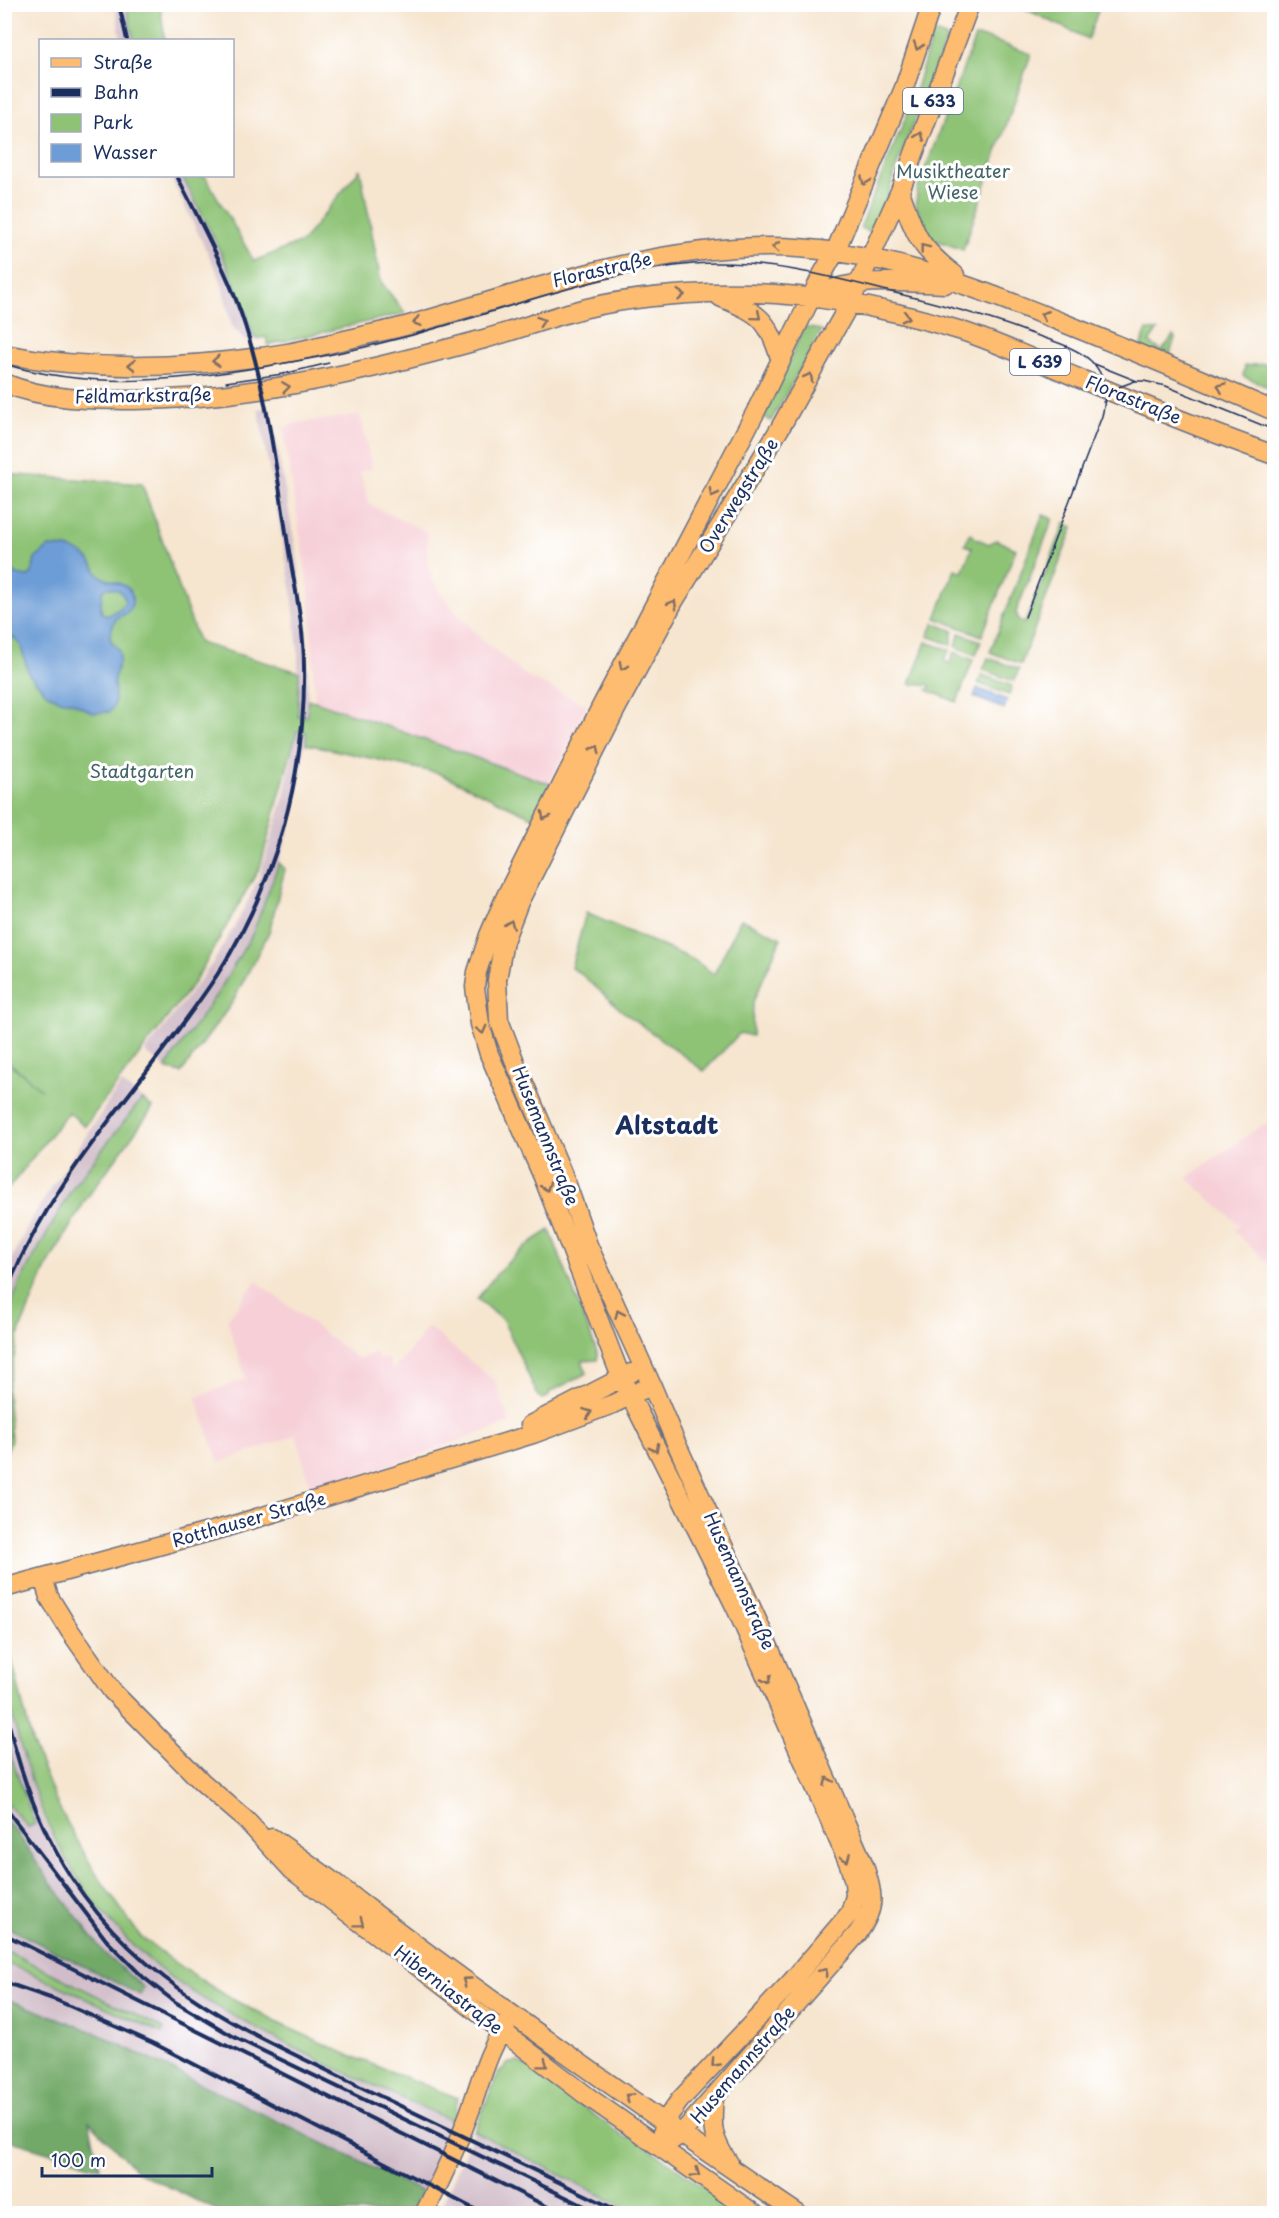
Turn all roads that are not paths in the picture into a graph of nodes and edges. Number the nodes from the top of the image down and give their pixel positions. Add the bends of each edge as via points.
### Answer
1 (932, 4) edge
2 (969, 4) edge
3 (900, 191) junction
4 (835, 252) junction
5 (870, 257) junction
6 (859, 283) junction
7 (968, 286) junction
8 (711, 293) junction
9 (813, 296) junction
10 (849, 303) junction
11 (4, 354) edge
12 (241, 359) joint
13 (781, 361) junction
14 (4, 383) edge
15 (246, 392) joint
16 (1275, 411) edge
17 (1275, 454) edge
18 (477, 972) joint
19 (497, 980) joint
20 (644, 1367) junction
21 (621, 1377) junction
22 (652, 1386) junction
23 (631, 1395) junction
24 (492, 1446) junction
25 (43, 1578) junction
26 (4, 1588) edge
27 (246, 1820) junction
28 (513, 2015) junction
29 (501, 2031) junction
30 (714, 2098) junction
31 (664, 2122) junction
32 (681, 2134) junction
33 (661, 2148) junction
34 (734, 2171) junction
35 (424, 2214) edge
36 (756, 2214) edge
37 (798, 2214) edge

1 -> 4 main road, Overwegstraße / L 633 via 904,88
3 -> 2 main road, Overwegstraße / L 633
3 - 5 main road, Overwegstraße / L 633
7 -> 3 main road, Florastraße via 933,259 919,241
4 - 5 main road, Florastraße / L 639
4 - 9 main road, Overwegstraße / L 633
4 -> 12 main road, Florastraße via 770,247 682,252 567,277 414,324 289,353
5 - 6 main road, Overwegstraße / L 633
5 - 7 main road, Florastraße / L 639
6 - 7 main road via 897,281
6 - 9 main road
6 - 10 main road, Overwegstraße / L 633
16 -> 7 main road, Florastraße / L 639
8 - 9 main road, Florastraße
8 -> 13 main road, Florastraße via 761,317
15 -> 8 main road, Florastraße via 297,385 463,345 575,310 651,297
9 - 10 main road, Florastraße / L 639
9 - 13 main road, Overwegstraße / L 633
10 -> 17 main road, Florastraße / L 639 via 963,332
19 -> 10 main road, Overwegstraße / L 633 via 504,941 519,902 615,711 674,601 780,428
12 -> 11 main road, Feldmarkstraße via 144,365
13 -> 18 main road, Overwegstraße / L 633 via 534,839 489,935
14 - 15 main road, Feldmarkstraße via 23,391 83,400 159,400
18 -> 21 main road, Husemannstraße / L 633 via 480,1024 489,1054 543,1177
20 -> 19 main road, Husemannstraße / L 633 via 588,1245 548,1136 509,1047 499,1020
20 - 21 main road, Rotthauser Straße
20 - 22 main road, Husemannstraße / L 633
21 - 23 main road, Husemannstraße / L 633
21 - 24 main road, Rotthauser Straße
22 - 23 main road, Rotthauser Straße
30 -> 22 main road, Husemannstraße / L 633 via 858,1933 873,1906 872,1891 835,1798
24 -> 23 main road, Rotthauser Straße
23 -> 31 main road, Husemannstraße / L 633 via 736,1608 849,1864 855,1896 850,1913
24 - 25 main road, Rotthauser Straße
25 - 26 main road, Rotthauser Straße
25 - 27 main road, Hiberniastraße via 49,1597 112,1690 202,1782
28 -> 27 main road, Hiberniastraße via 302,1857
27 -> 29 main road, Hiberniastraße via 292,1870
28 - 29 main road
31 -> 28 main road, Hiberniastraße
29 -> 33 main road, Hiberniastraße
29 - 35 main road via 447,2169
30 - 32 main road, Husemannstraße / L 633
30 - 34 main road via 712,2131
31 - 32 main road, Hiberniastraße
31 - 33 main road
32 - 33 main road, L 633
32 - 34 main road, Hiberniastraße
33 -> 36 main road, Hiberniastraße
34 - 37 main road, Hiberniastraße

